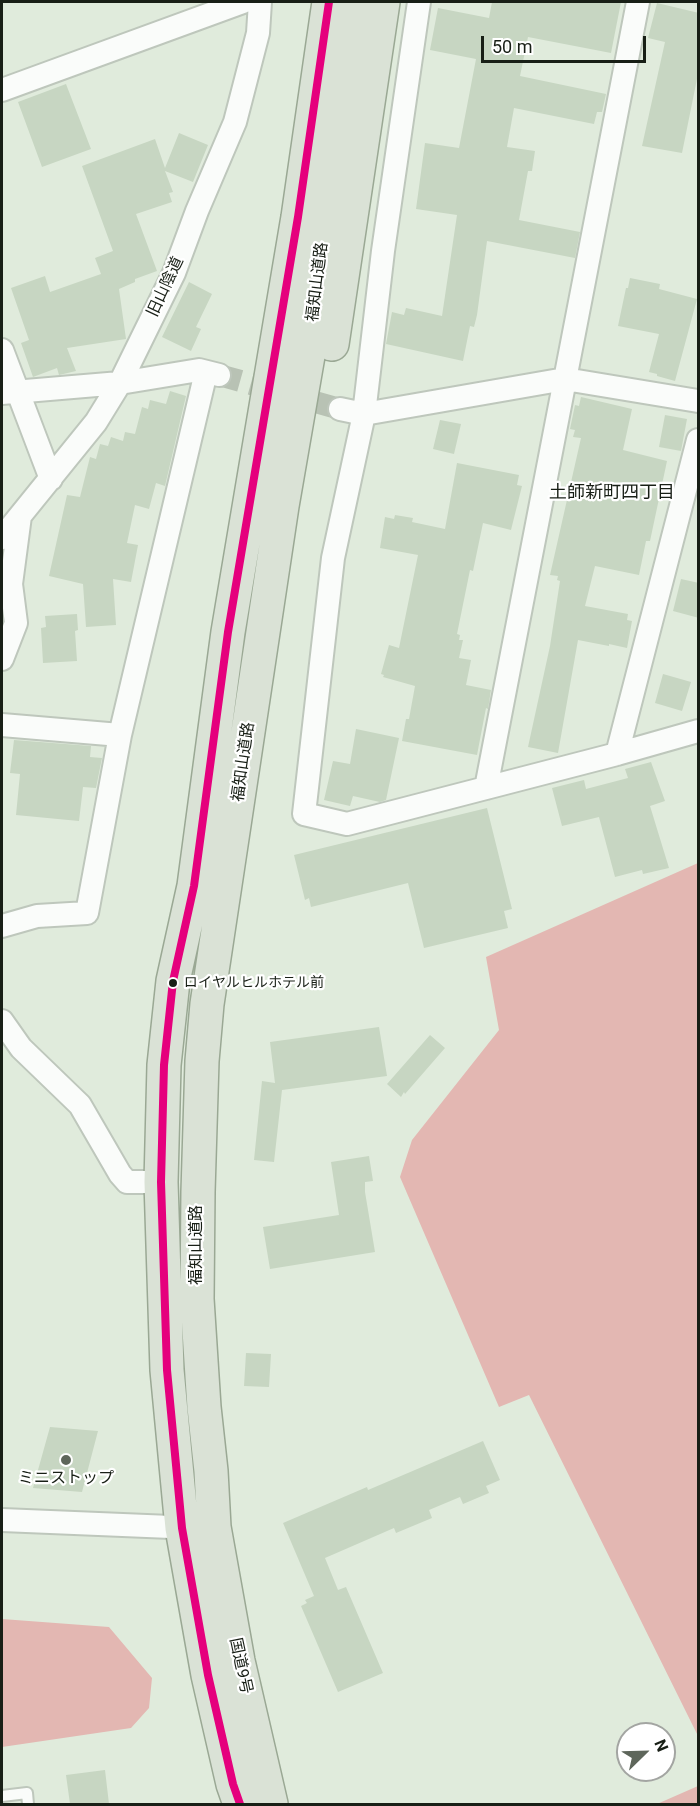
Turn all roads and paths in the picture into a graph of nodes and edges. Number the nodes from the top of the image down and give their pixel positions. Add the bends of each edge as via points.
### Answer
1 (243, 2) edge
2 (260, 2) edge
3 (306, 2) edge
4 (329, 2) edge
5 (359, 2) edge
6 (384, 2) edge
7 (419, 2) edge
8 (638, 2) edge
9 (2, 90) edge
10 (312, 217) junction
11 (2, 350) edge
12 (565, 379) junction
13 (120, 383) junction
14 (10, 392) edge
15 (699, 401) edge
16 (340, 409) tunnel mouth
17 (364, 414) junction
18 (699, 440) edge
19 (51, 479) junction
20 (20, 516) junction
21 (2, 538) edge
22 (2, 659) edge
23 (2, 725) edge
24 (699, 730) edge
25 (120, 735) junction
26 (617, 754) junction
27 (486, 788) junction
28 (2, 926) edge
29 (173, 981) junction
30 (207, 1004) junction
31 (2, 1021) edge
32 (161, 1182) junction
33 (2, 1520) edge
34 (214, 1527) junction
35 (182, 1528) junction
36 (2, 1796) edge
37 (28, 1804) edge
38 (240, 1804) edge
39 (271, 1804) edge

1 - 9 street
2 - 13 street, 旧山陰道 via 258,33 235,122 174,273
3 - 29 highway via 261,335 211,602 171,921
4 - 10 highway, 福知山道路
5 - 10 highway, 福知山道路
6 - 30 highway via 321,416
7 - 17 street
8 - 12 street
10 - 29 highway, 福知山道路 via 228,632 194,886
10 - 30 highway, 福知山道路 via 309,350
11 - 14 street
12 - 15 street
12 - 17 street
12 - 27 street
13 - 14 street
13 - 19 street, 旧山陰道 via 96,423
13 - 25 street via 199,370 213,373
14 - 19 street
16 - 17 street
17 - 27 street via 333,558 304,814 347,824
18 - 26 street
19 - 20 street, 旧山陰道
20 - 21 street, 旧山陰道
20 - 22 street via 10,584 16,623
23 - 25 street
24 - 26 street
25 - 28 street via 87,913 37,916
26 - 27 street
29 - 32 highway, 福知山道路 via 164,1065
30 - 34 highway, 福知山道路 via 198,1168 197,1299
31 - 32 street via 21,1048 80,1105 127,1182
32 - 35 highway, 福知山道路 via 167,1370
33 - 35 street
34 - 35 street
34 - 39 highway, 国道9号 via 238,1660
35 - 38 highway, 国道9号 via 208,1675
36 - 37 lane via 27,1793

